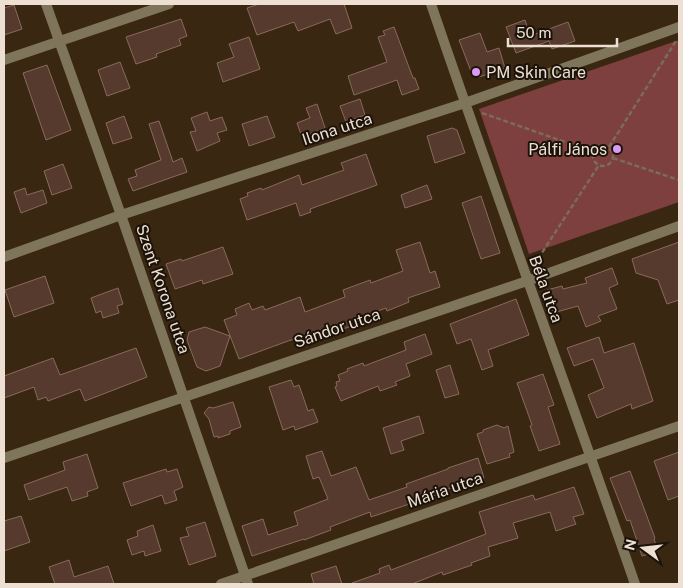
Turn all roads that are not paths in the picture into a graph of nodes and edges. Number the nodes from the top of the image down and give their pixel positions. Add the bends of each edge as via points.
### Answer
1 (46, 4) edge
2 (169, 4) edge
3 (431, 4) edge
4 (676, 28) edge
5 (60, 42) junction
6 (4, 60) edge
7 (465, 103) junction
8 (121, 215) junction
9 (679, 226) edge
10 (4, 257) edge
11 (527, 281) junction
12 (184, 396) junction
13 (679, 426) edge
14 (590, 455) junction
15 (4, 458) edge
16 (246, 580) edge
17 (221, 584) edge
18 (635, 584) edge

1 - 5 street, Szent Korona utca
2 - 5 street
3 - 7 street, Béla utca
4 - 7 street, Ilona utca
5 - 6 street
5 - 8 street, Szent Korona utca
7 - 8 street, Ilona utca
7 - 11 street, Béla utca
8 - 10 street, Ilona utca
8 - 12 street, Szent Korona utca
9 - 11 street, Sándor utca
11 - 12 street, Sándor utca
11 - 14 street, Béla utca
12 - 15 street, Sándor utca
12 - 16 street, Szent Korona utca
13 - 14 street, Mária utca
14 - 16 street, Mária utca
14 - 18 street, Béla utca
16 - 17 street, Mária utca

